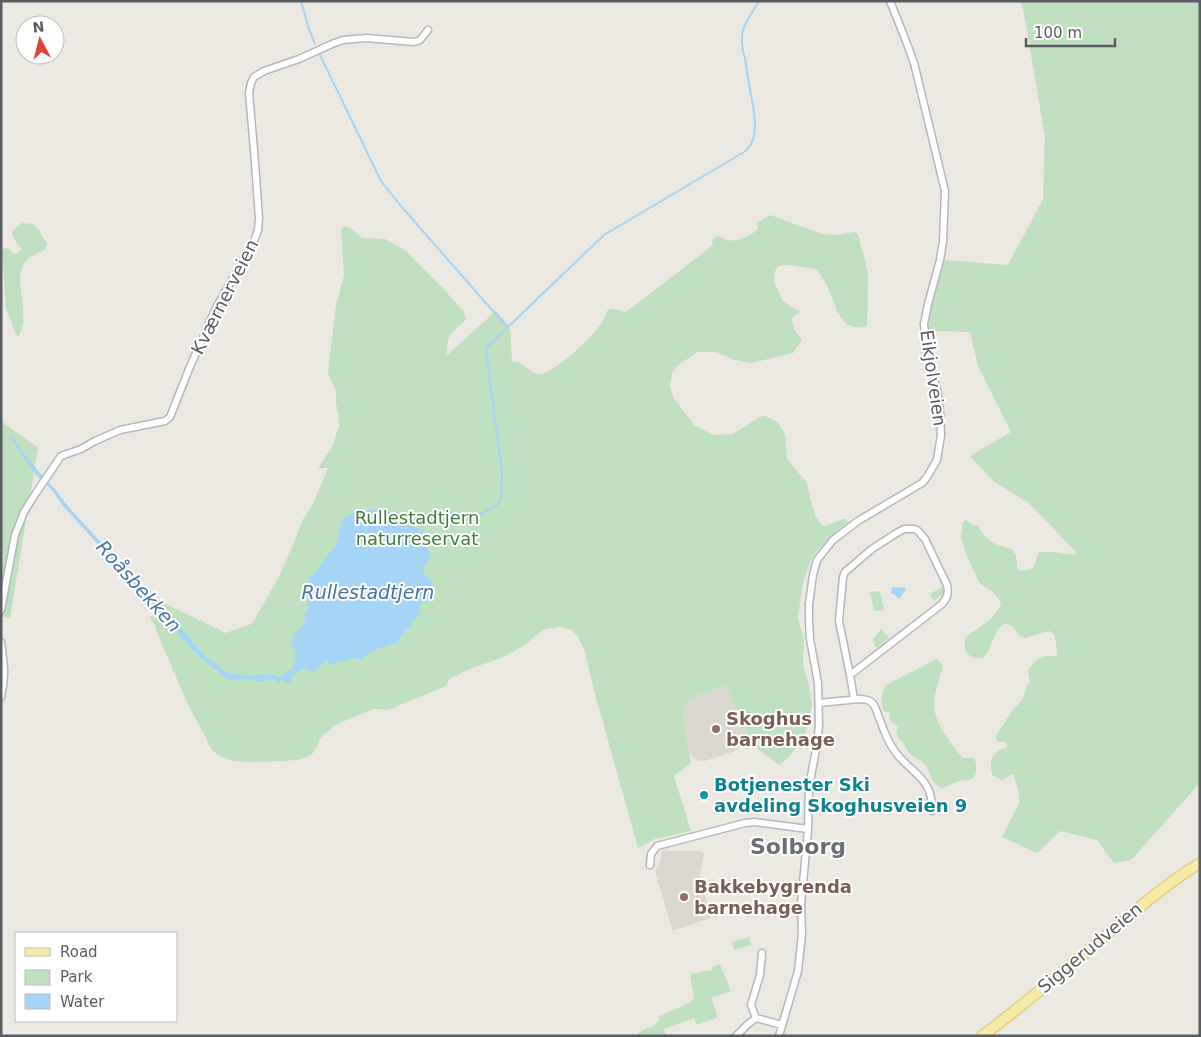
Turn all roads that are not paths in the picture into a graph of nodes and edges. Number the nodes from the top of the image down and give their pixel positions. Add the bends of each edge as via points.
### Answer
1 (890, 1) edge
2 (428, 30) dead end
3 (1, 610) edge
4 (1, 642) edge
5 (850, 675) junction
6 (1, 698) edge
7 (854, 699) junction
8 (819, 703) junction
9 (932, 811) dead end
10 (808, 829) junction
11 (1200, 863) edge
12 (650, 865) dead end
13 (762, 953) dead end
14 (756, 1018) junction
15 (782, 1025) junction
16 (736, 1036) edge
17 (779, 1036) edge
18 (982, 1036) edge

1 - 8 street, Eikjolveien via 914,63 945,191 940,260 924,324 927,355 939,403 941,434 937,460 928,477 841,533 817,560 809,620
2 - 3 street, Kværnerveien via 414,42 366,38 343,40 254,77 249,93 258,210 258,230 254,241 216,308 170,417 165,421 120,430 62,456 48,475 18,524
4 - 6 street via 5,679
5 - 5 street via 839,622 844,574 872,549 904,529 915,529 925,539 947,585 948,596
5 - 7 street
7 - 8 street
7 - 9 street via 869,700 874,705 892,748 927,786
8 - 10 street, Eikjolveien via 818,744 808,787
10 - 12 street via 745,822 657,846 651,854
10 - 15 street, Eikjolveien via 798,971
11 - 18 main road, Siggerudveien via 1153,896
13 - 14 street via 760,975 751,1005
14 - 15 street
14 - 16 street
15 - 17 street, Eikjolveien

